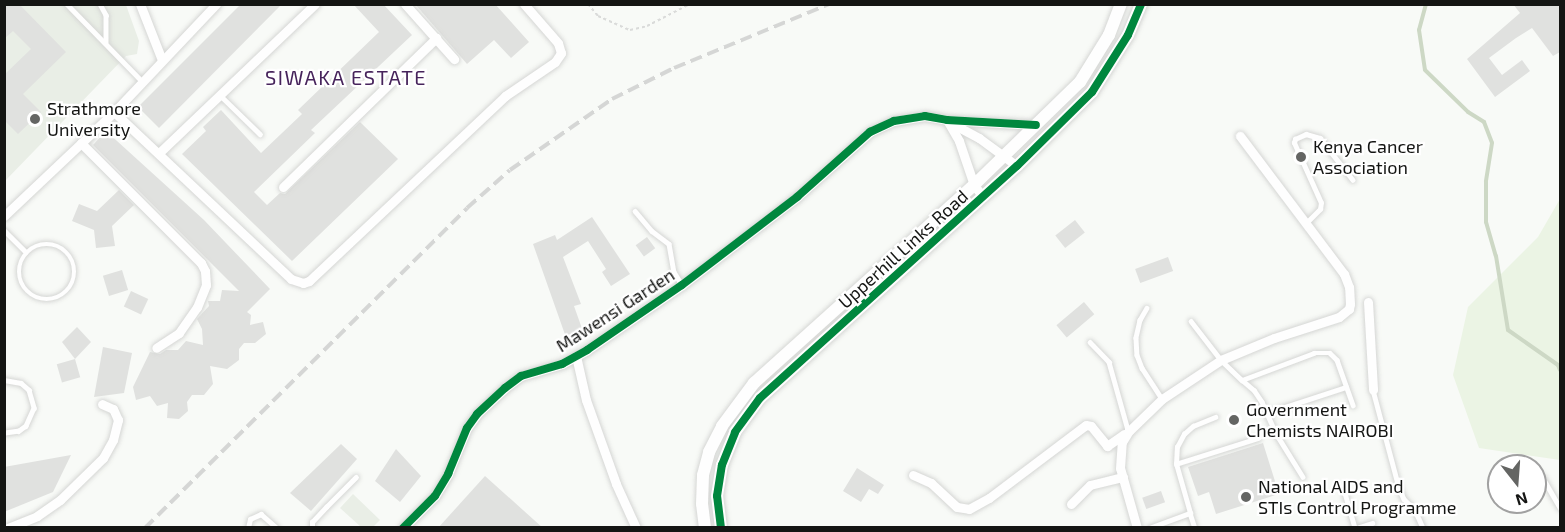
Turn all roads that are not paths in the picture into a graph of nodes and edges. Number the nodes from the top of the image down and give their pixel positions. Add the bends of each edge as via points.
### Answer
1 (67, 4) edge
2 (100, 4) edge
3 (140, 4) edge
4 (216, 4) edge
5 (315, 4) edge
6 (405, 4) edge
7 (524, 4) edge
8 (1121, 4) edge
9 (1141, 4) edge
10 (436, 38) junction
11 (106, 42) junction
12 (454, 59) dead end
13 (162, 60) junction
14 (142, 81) junction
15 (220, 95) junction
16 (114, 112) junction
17 (947, 120) junction
18 (1036, 125) junction
19 (261, 134) dead end
20 (1240, 136) dead end
21 (81, 143) junction
22 (160, 152) junction
23 (1004, 155) junction
24 (1017, 166) junction
25 (1353, 180) dead end
26 (974, 185) junction
27 (283, 188) dead end
28 (982, 197) junction
29 (635, 211) dead end
30 (5, 215) edge
31 (1306, 223) junction
32 (4, 230) edge
33 (26, 252) junction
34 (682, 285) junction
35 (1368, 302) dead end
36 (1147, 308) dead end
37 (1191, 321) dead end
38 (1090, 342) dead end
39 (156, 348) dead end
40 (576, 356) junction
41 (1221, 360) junction
42 (4, 380) edge
43 (1242, 381) junction
44 (1346, 387) junction
45 (1373, 390) joint
46 (1162, 399) junction
47 (102, 404) dead end
48 (1353, 405) dead end
49 (1267, 413) junction
50 (1215, 417) dead end
51 (1129, 431) junction
52 (4, 433) edge
53 (1258, 438) dead end
54 (1176, 464) junction
55 (913, 475) dead end
56 (356, 477) dead end
57 (1123, 477) junction
58 (1303, 477) dead end
59 (1547, 485) edge
60 (1345, 493) dead end
61 (1071, 504) dead end
62 (1560, 507) edge
63 (1190, 513) junction
64 (1372, 523) dead end
65 (405, 527) edge
66 (8, 528) edge
67 (248, 528) edge
68 (277, 528) edge
69 (312, 528) edge
70 (636, 528) edge
71 (705, 528) edge
72 (721, 528) edge
73 (1137, 528) edge
74 (1149, 528) edge
75 (1195, 528) edge
76 (1356, 528) edge
77 (1423, 528) edge

1 - 11 lane
2 - 11 lane via 106,15
3 - 13 street
4 - 13 street
5 - 15 street
6 - 10 street
7 - 22 street via 558,43 561,52 555,62 505,96 309,281 291,279
8 - 18 street, Upperhill Links Road via 1109,35 1080,81
9 - 24 street, Upperhill Links Road via 1128,35 1092,92
10 - 12 street
10 - 27 street
11 - 14 lane
13 - 14 street
14 - 16 street
15 - 19 lane
15 - 22 street
16 - 21 street
16 - 22 street
17 - 18 street
17 - 23 street
17 - 26 street via 959,141
17 - 34 street, Mawensi Garden via 925,116 870,132 797,197
18 - 23 street, Upperhill Links Road
20 - 31 street
21 - 30 street
21 - 39 street via 205,271 206,285 196,307 178,333
23 - 24 street
23 - 26 street, Upperhill Links Road
24 - 28 street, Upperhill Links Road
25 - 31 lane via 1320,138 1306,134 1295,139 1321,203
26 - 28 street
26 - 71 street, Upperhill Links Road via 753,383 722,426 709,452 703,475
28 - 72 street, Upperhill Links Road via 760,398 735,432 722,465 717,496
29 - 34 lane via 669,244 674,272
31 - 41 street via 1347,280 1349,309
32 - 33 lane
33 - 33 lane via 33,246 52,244 68,253 75,270 70,288 56,299 29,294 18,269
34 - 40 street, Mawensi Garden
35 - 45 street
36 - 46 lane via 1136,338 1137,355
37 - 41 lane
38 - 51 lane via 1109,362
40 - 65 street, Mawensi Garden via 521,376 477,414 435,496
40 - 70 street via 586,400
41 - 43 lane
41 - 46 street
42 - 52 lane via 21,383 29,390 34,408 26,426
43 - 44 lane via 1324,352 1337,360
43 - 49 lane via 1254,390
44 - 48 lane
44 - 49 lane
45 - 77 lane via 1399,488
46 - 51 street
47 - 66 street via 113,409 118,420 103,458 60,500 37,516
49 - 58 lane
50 - 54 lane via 1184,434 1177,447
51 - 55 street via 1107,446 1086,425 977,507 969,509 957,507 931,483
51 - 57 street via 1120,453
53 - 54 lane
54 - 63 lane
56 - 69 lane via 312,522
57 - 61 street via 1090,485
57 - 73 street
59 - 62 lane
60 - 76 lane
63 - 74 lane
63 - 75 lane
64 - 76 lane
67 - 68 lane via 250,519 261,514

